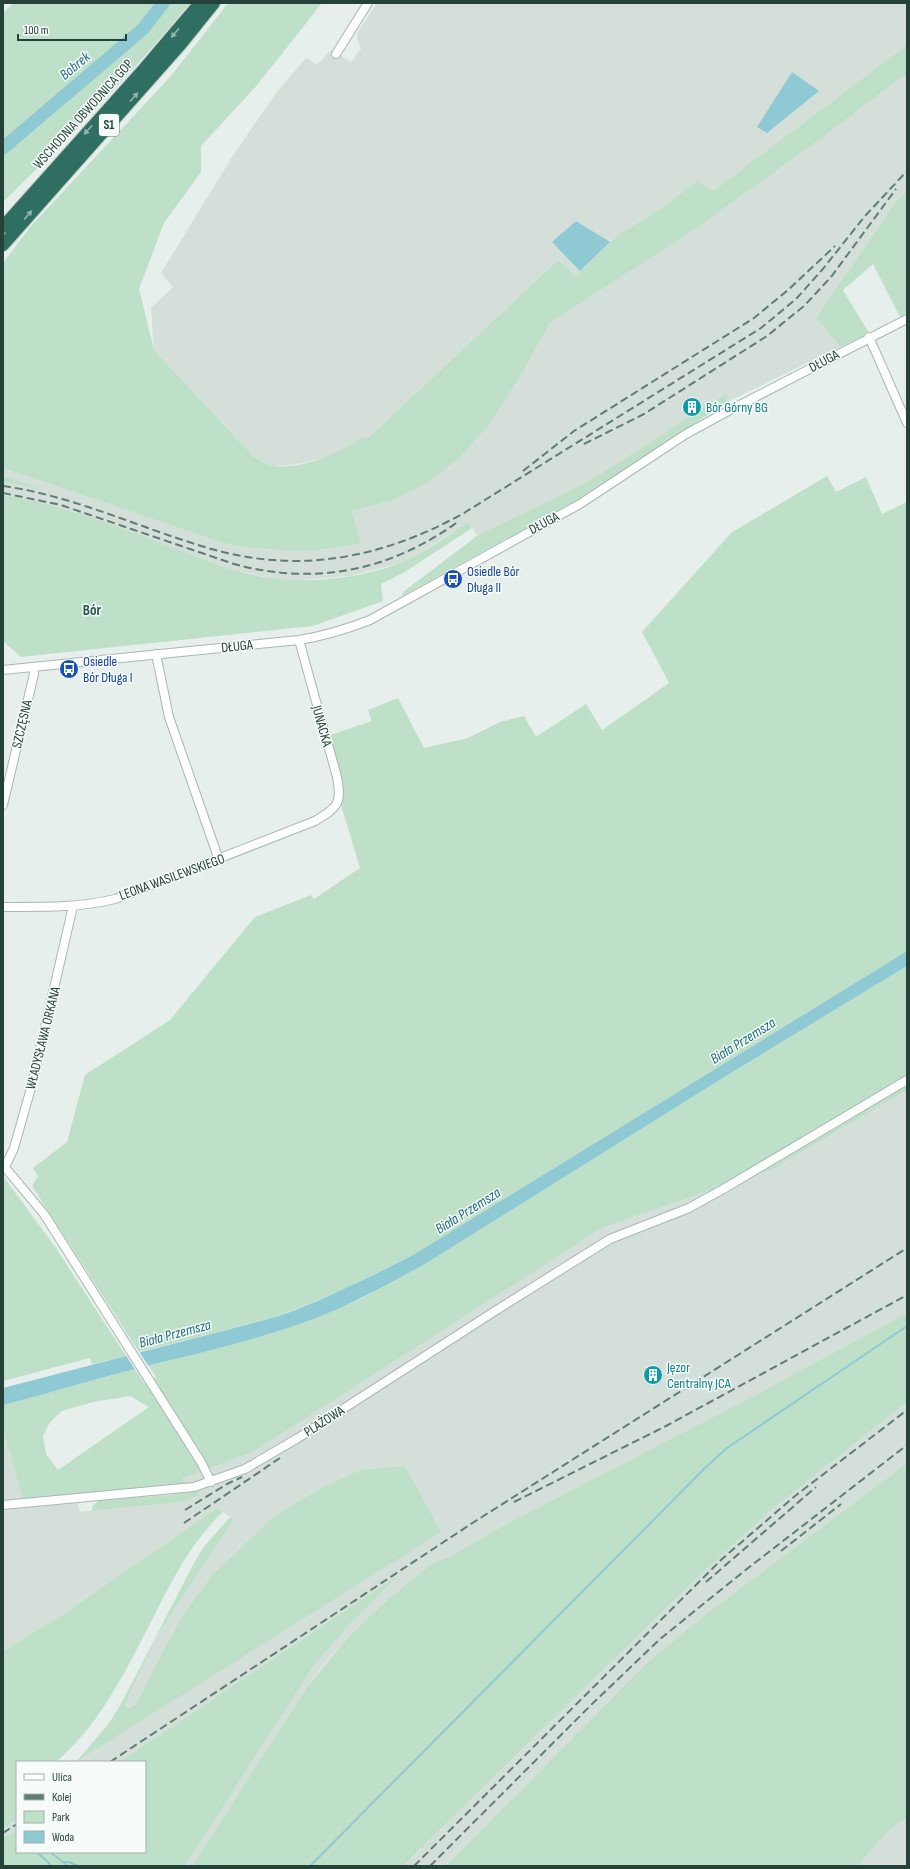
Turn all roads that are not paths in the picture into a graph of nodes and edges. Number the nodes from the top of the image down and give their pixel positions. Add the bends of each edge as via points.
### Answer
1 (200, 3) edge
2 (214, 3) edge
3 (368, 3) edge
4 (336, 54) dead end
5 (3, 227) edge
6 (3, 245) edge
7 (907, 319) edge
8 (870, 337) junction
9 (907, 423) edge
10 (299, 640) junction
11 (156, 654) junction
12 (33, 667) junction
13 (3, 670) edge
14 (3, 805) edge
15 (333, 810) joint
16 (219, 860) junction
17 (73, 906) junction
18 (3, 907) edge
19 (907, 1080) edge
20 (4, 1166) edge
21 (211, 1482) junction
22 (3, 1506) edge

1 -> 5 highway, WSCHODNIA OBWODNICA GOP / S1
6 -> 2 highway, WSCHODNIA OBWODNICA GOP / S1 via 181,44
3 - 4 street
7 - 8 street, DŁUGA
8 - 9 street
8 - 10 street, DŁUGA via 686,434 580,504 370,620 345,630
10 - 11 street, DŁUGA
10 - 15 street, JUNACKA via 338,777 341,796
11 - 12 street, DŁUGA
11 - 16 street via 169,717
12 - 13 street, DŁUGA
12 - 14 street, SZCZĘSNA via 34,674
15 - 16 street, LEONA WASILEWSKIEGO via 315,822
16 - 17 street, LEONA WASILEWSKIEGO via 115,899
17 - 18 street, LEONA WASILEWSKIEGO
17 - 20 street, WŁADYSŁAWA ORKANA via 31,1088 11,1159
19 - 21 street, PLAŻOWA via 719,1192 689,1208 610,1239 298,1438 245,1469
20 - 21 street via 44,1214 201,1462
21 - 22 street, PLAŻOWA via 194,1488

